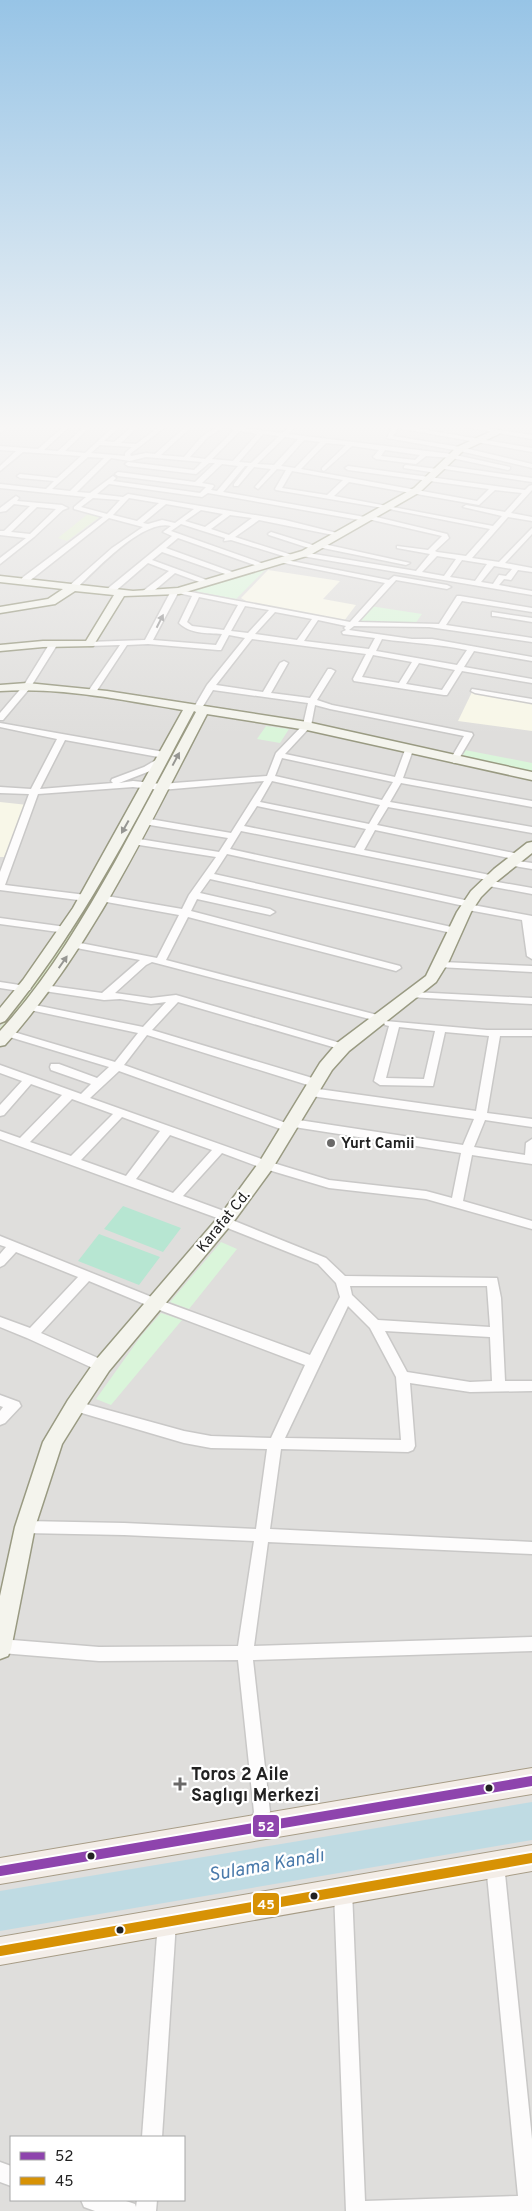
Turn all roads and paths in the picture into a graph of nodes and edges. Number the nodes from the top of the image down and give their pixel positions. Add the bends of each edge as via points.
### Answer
1 (38, 530) edge
2 (90, 530) edge
3 (141, 530) edge
4 (169, 530) edge
5 (206, 530) edge
6 (240, 530) edge
7 (275, 530) edge
8 (321, 530) edge
9 (345, 530) edge
10 (423, 530) edge
11 (492, 530) edge
12 (532, 530) edge
13 (2, 533) edge
14 (270, 534) junction
15 (338, 534) junction
16 (32, 536) junction
17 (176, 536) junction
18 (230, 537) junction
19 (257, 545) junction
20 (317, 547) junction
21 (399, 547) dead end
22 (161, 549) junction
23 (215, 549) junction
24 (433, 553) junction
25 (298, 556) junction
26 (464, 559) junction
27 (146, 560) junction
28 (279, 561) junction
29 (0, 562) edge
30 (406, 563) dead end
31 (496, 564) junction
32 (263, 566) junction
33 (516, 568) junction
34 (174, 570) junction
35 (532, 570) edge
36 (234, 574) junction
37 (417, 574) junction
38 (0, 578) edge
39 (446, 578) junction
40 (25, 580) junction
41 (208, 582) junction
42 (390, 582) junction
43 (477, 584) junction
44 (496, 586) dead end
45 (447, 587) dead end
46 (72, 588) junction
47 (177, 591) junction
48 (109, 592) junction
49 (121, 593) junction
50 (146, 593) junction
51 (532, 593) edge
52 (196, 595) junction
53 (242, 604) junction
54 (499, 605) junction
55 (0, 610) edge
56 (273, 610) junction
57 (532, 610) edge
58 (316, 618) junction
59 (532, 620) edge
60 (489, 623) junction
61 (442, 626) junction
62 (348, 628) junction
63 (227, 632) junction
64 (250, 635) junction
65 (379, 637) junction
66 (531, 638) edge
67 (300, 641) junction
68 (148, 642) junction
69 (125, 643) junction
70 (89, 644) junction
71 (53, 645) junction
72 (337, 647) junction
73 (0, 648) edge
74 (218, 648) junction
75 (472, 648) junction
76 (238, 650) junction
77 (370, 652) junction
78 (0, 653) edge
79 (532, 659) edge
80 (417, 660) junction
81 (284, 663) dead end
82 (460, 668) junction
83 (331, 671) dead end
84 (532, 681) edge
85 (27, 686) junction
86 (401, 686) junction
87 (210, 687) junction
88 (0, 688) edge
89 (475, 691) dead end
90 (91, 693) junction
91 (266, 694) junction
92 (312, 701) junction
93 (532, 701) edge
94 (197, 709) junction
95 (0, 718) edge
96 (0, 725) edge
97 (306, 726) junction
98 (62, 737) junction
99 (409, 750) junction
100 (279, 755) junction
101 (163, 758) junction
102 (454, 760) junction
103 (532, 776) edge
104 (270, 778) junction
105 (398, 780) junction
106 (96, 787) junction
107 (150, 790) junction
108 (3, 792) edge
109 (36, 792) junction
110 (254, 803) junction
111 (386, 804) junction
112 (532, 804) edge
113 (144, 821) junction
114 (372, 827) junction
115 (532, 830) edge
116 (236, 832) junction
117 (133, 841) junction
118 (358, 852) junction
119 (223, 853) junction
120 (523, 858) edge
121 (208, 876) junction
122 (489, 880) junction
123 (0, 886) edge
124 (532, 891) edge
125 (194, 895) junction
126 (86, 898) junction
127 (102, 898) junction
128 (468, 905) junction
129 (270, 912) dead end
130 (185, 913) junction
131 (529, 918) edge
132 (0, 921) edge
133 (66, 930) junction
134 (456, 931) junction
135 (75, 945) junction
136 (532, 956) edge
137 (156, 959) junction
138 (442, 965) junction
139 (396, 968) dead end
140 (532, 969) edge
141 (0, 985) edge
142 (44, 988) junction
143 (26, 989) junction
144 (413, 995) junction
145 (104, 997) junction
146 (176, 998) junction
147 (532, 1001) edge
148 (30, 1007) junction
149 (0, 1018) edge
150 (384, 1022) junction
151 (441, 1028) junction
152 (144, 1031) junction
153 (496, 1033) junction
154 (532, 1034) edge
155 (4, 1037) edge
156 (343, 1048) junction
157 (117, 1066) junction
158 (55, 1067) dead end
159 (0, 1069) edge
160 (29, 1080) junction
161 (99, 1083) junction
162 (313, 1087) junction
163 (69, 1095) junction
164 (82, 1099) junction
165 (0, 1112) edge
166 (120, 1113) junction
167 (481, 1116) junction
168 (532, 1124) edge
169 (291, 1125) junction
170 (168, 1130) junction
171 (0, 1135) edge
172 (22, 1143) junction
173 (532, 1143) edge
174 (220, 1148) junction
175 (467, 1150) junction
176 (531, 1159) edge
177 (73, 1161) junction
178 (266, 1165) junction
179 (128, 1181) junction
180 (175, 1198) junction
181 (457, 1203) junction
182 (226, 1220) junction
183 (532, 1225) edge
184 (0, 1240) edge
185 (14, 1246) junction
186 (0, 1262) edge
187 (87, 1275) junction
188 (342, 1281) junction
189 (346, 1297) junction
190 (154, 1303) junction
191 (0, 1322) edge
192 (375, 1325) junction
193 (496, 1332) junction
194 (32, 1334) junction
195 (313, 1362) junction
196 (102, 1366) junction
197 (403, 1378) junction
198 (499, 1387) junction
199 (532, 1387) edge
200 (0, 1400) edge
201 (75, 1406) junction
202 (0, 1419) edge
203 (275, 1444) junction
204 (25, 1528) junction
205 (261, 1535) junction
206 (532, 1548) edge
207 (532, 1644) edge
208 (0, 1647) edge
209 (245, 1653) junction
210 (532, 1782) edge
211 (256, 1828) junction
212 (532, 1858) edge
213 (495, 1864) junction
214 (0, 1871) edge
215 (343, 1892) junction
216 (168, 1922) junction
217 (0, 1951) edge
218 (152, 2136) edge
219 (94, 2201) edge
220 (531, 2205) edge
221 (128, 2211) edge
222 (364, 2211) edge

1 - 16 street
2 - 40 street
3 - 46 street via 111,552
4 - 17 street via 166,532
5 - 18 street
6 - 18 street
7 - 14 street
8 - 15 street
9 - 15 main road
10 - 24 street via 445,535
11 - 26 street
12 - 31 street
13 - 16 street
14 - 19 street
14 - 20 street
15 - 20 main road
16 - 29 street
17 - 22 street
17 - 23 street
18 - 19 street
18 - 23 street
19 - 25 street
20 - 25 main road
20 - 30 street
21 - 24 street
22 - 27 street
22 - 36 street
23 - 32 street
24 - 26 street
24 - 37 street
25 - 28 main road
25 - 37 street
26 - 31 street
26 - 39 street
27 - 34 street
27 - 48 street
28 - 32 main road
28 - 42 street
31 - 33 street
31 - 43 street
32 - 36 main road
33 - 35 street
33 - 44 street via 508,578 502,577
34 - 41 street
34 - 50 street
36 - 41 main road
37 - 39 street
38 - 40 main road
39 - 43 street
40 - 46 main road
41 - 47 main road
42 - 45 street via 394,578
42 - 62 street
43 - 51 street
46 - 48 main road
46 - 55 main road via 51,602
47 - 50 main road
47 - 52 street
68 -> 47 street
48 - 49 main road
49 - 50 main road
49 - 70 main road
52 - 53 street
52 - 63 street via 183,623 190,628
53 - 56 street
53 - 63 street
54 - 57 street
54 - 60 street
54 - 61 street via 460,598
56 - 58 street
56 - 64 street
58 - 62 street
58 - 67 street
59 - 60 street
60 - 61 street
60 - 66 street
61 - 62 street
62 - 65 street
62 - 72 street
63 - 64 street
63 - 74 street
64 - 67 street
64 - 76 street
65 - 75 street
65 - 77 street
67 - 72 street
68 - 69 street
68 - 74 street
69 - 70 street
69 - 90 street
70 - 71 main road
71 - 73 main road
71 - 78 main road
71 - 85 street
72 - 77 street
74 - 76 street
75 - 79 street
75 - 82 street
76 - 87 street
77 - 80 street
77 - 86 street via 357,679
80 - 82 street
80 - 86 street
81 - 91 street
82 - 84 street
82 - 86 street via 444,693
83 - 92 street
85 - 88 main road
85 - 90 main road
85 - 95 street
87 - 91 street
87 - 94 street
89 - 93 street
90 - 94 main road
91 - 92 street
92 - 97 street
92 - 102 street via 469,735
94 - 97 main road
94 - 101 main road
107 -> 94 main road
96 - 98 street
97 - 99 main road
97 - 100 street
98 - 101 street
98 - 109 street
99 - 102 main road
99 - 105 street
100 - 104 street
100 - 105 street
101 - 106 street via 138,772
101 - 107 main road
102 - 103 main road
104 - 107 street
104 - 110 street
104 - 111 street
105 - 111 street
105 - 112 street
106 - 107 street
106 - 109 street
107 - 113 main road
107 -> 126 main road
108 - 109 street
109 - 123 street
110 - 114 street
110 - 116 street
111 - 114 street
111 - 115 street
113 - 116 street
113 - 117 main road
114 - 118 street
114 - 120 street
116 - 118 street
116 - 119 street
117 - 119 street
117 - 127 main road
118 - 122 street
119 - 121 street
119 - 128 street
120 - 122 main road, Karafat Cd.
121 - 125 street
121 - 134 street
122 - 124 street
122 - 128 main road, Karafat Cd.
123 - 126 street
125 - 129 street
125 - 130 street
126 - 133 main road
127 - 130 street
127 - 135 main road
128 - 131 street
128 - 134 main road, Karafat Cd.
130 - 137 street
130 - 139 street
131 - 136 street
132 - 133 street
133 - 143 main road
134 - 138 main road, Karafat Cd.
135 - 137 street
142 -> 135 main road
137 - 145 street via 142,962
137 - 150 street
138 - 140 street
138 - 144 main road, Karafat Cd. via 432,979
141 - 143 street
142 - 145 street
142 - 148 main road
143 - 149 main road
144 - 147 street
144 - 150 main road, Karafat Cd.
145 - 146 street
146 - 152 street
146 - 156 street
148 - 152 street
148 - 155 main road
150 - 151 street
150 - 151 street via 380,1081 429,1083
150 - 156 main road, Karafat Cd.
151 - 153 street
152 - 157 street
152 - 162 street
153 - 154 street
153 - 167 street
155 - 157 street
156 - 162 main road, Karafat Cd.
157 - 161 street
157 - 169 street
158 - 161 street
159 - 160 street
160 - 163 street
160 - 165 street
161 - 164 street
162 - 167 street
162 - 169 main road, Karafat Cd.
163 - 164 street
163 - 172 street
164 - 166 street
166 - 170 street
166 - 177 street
167 - 168 street
167 - 175 street
169 - 175 street
169 - 178 main road, Karafat Cd.
170 - 174 street
170 - 179 street
171 - 172 street
172 - 177 street
173 - 176 street
174 - 178 street
174 - 180 street
175 - 176 street
175 - 181 street
177 - 179 street
178 - 181 street via 329,1184 426,1195
178 - 182 main road, Karafat Cd.
179 - 180 street
180 - 182 street
181 - 183 street
182 - 188 street via 322,1261
182 - 190 main road, Karafat Cd.
184 - 185 street
185 - 186 street
185 - 187 street
187 - 190 street
187 - 194 street
188 - 189 street
188 - 193 street via 493,1281
189 - 192 street
189 - 195 street
190 - 195 street
190 - 196 main road, Karafat Cd.
191 - 194 street
192 - 193 street
192 - 197 street
193 - 198 street
194 - 196 street
195 - 203 street
196 - 201 main road, Karafat Cd.
197 - 198 street via 470,1387
197 - 203 street via 408,1446
198 - 199 street
200 - 202 street via 14,1406
201 - 203 street via 184,1438
201 - 204 main road, Karafat Cd. via 53,1442
203 - 205 street
204 - 205 street
204 - 208 main road, Karafat Cd.
205 - 206 street
205 - 209 street
207 - 209 street
208 - 209 street via 99,1654
209 - 211 street via 262,1812
210 - 211 main road
211 - 214 main road
212 - 213 main road
213 - 215 main road
213 - 220 street
215 - 216 main road
215 - 222 street
216 - 217 main road
216 - 218 street
219 - 221 street
220 - 222 street

